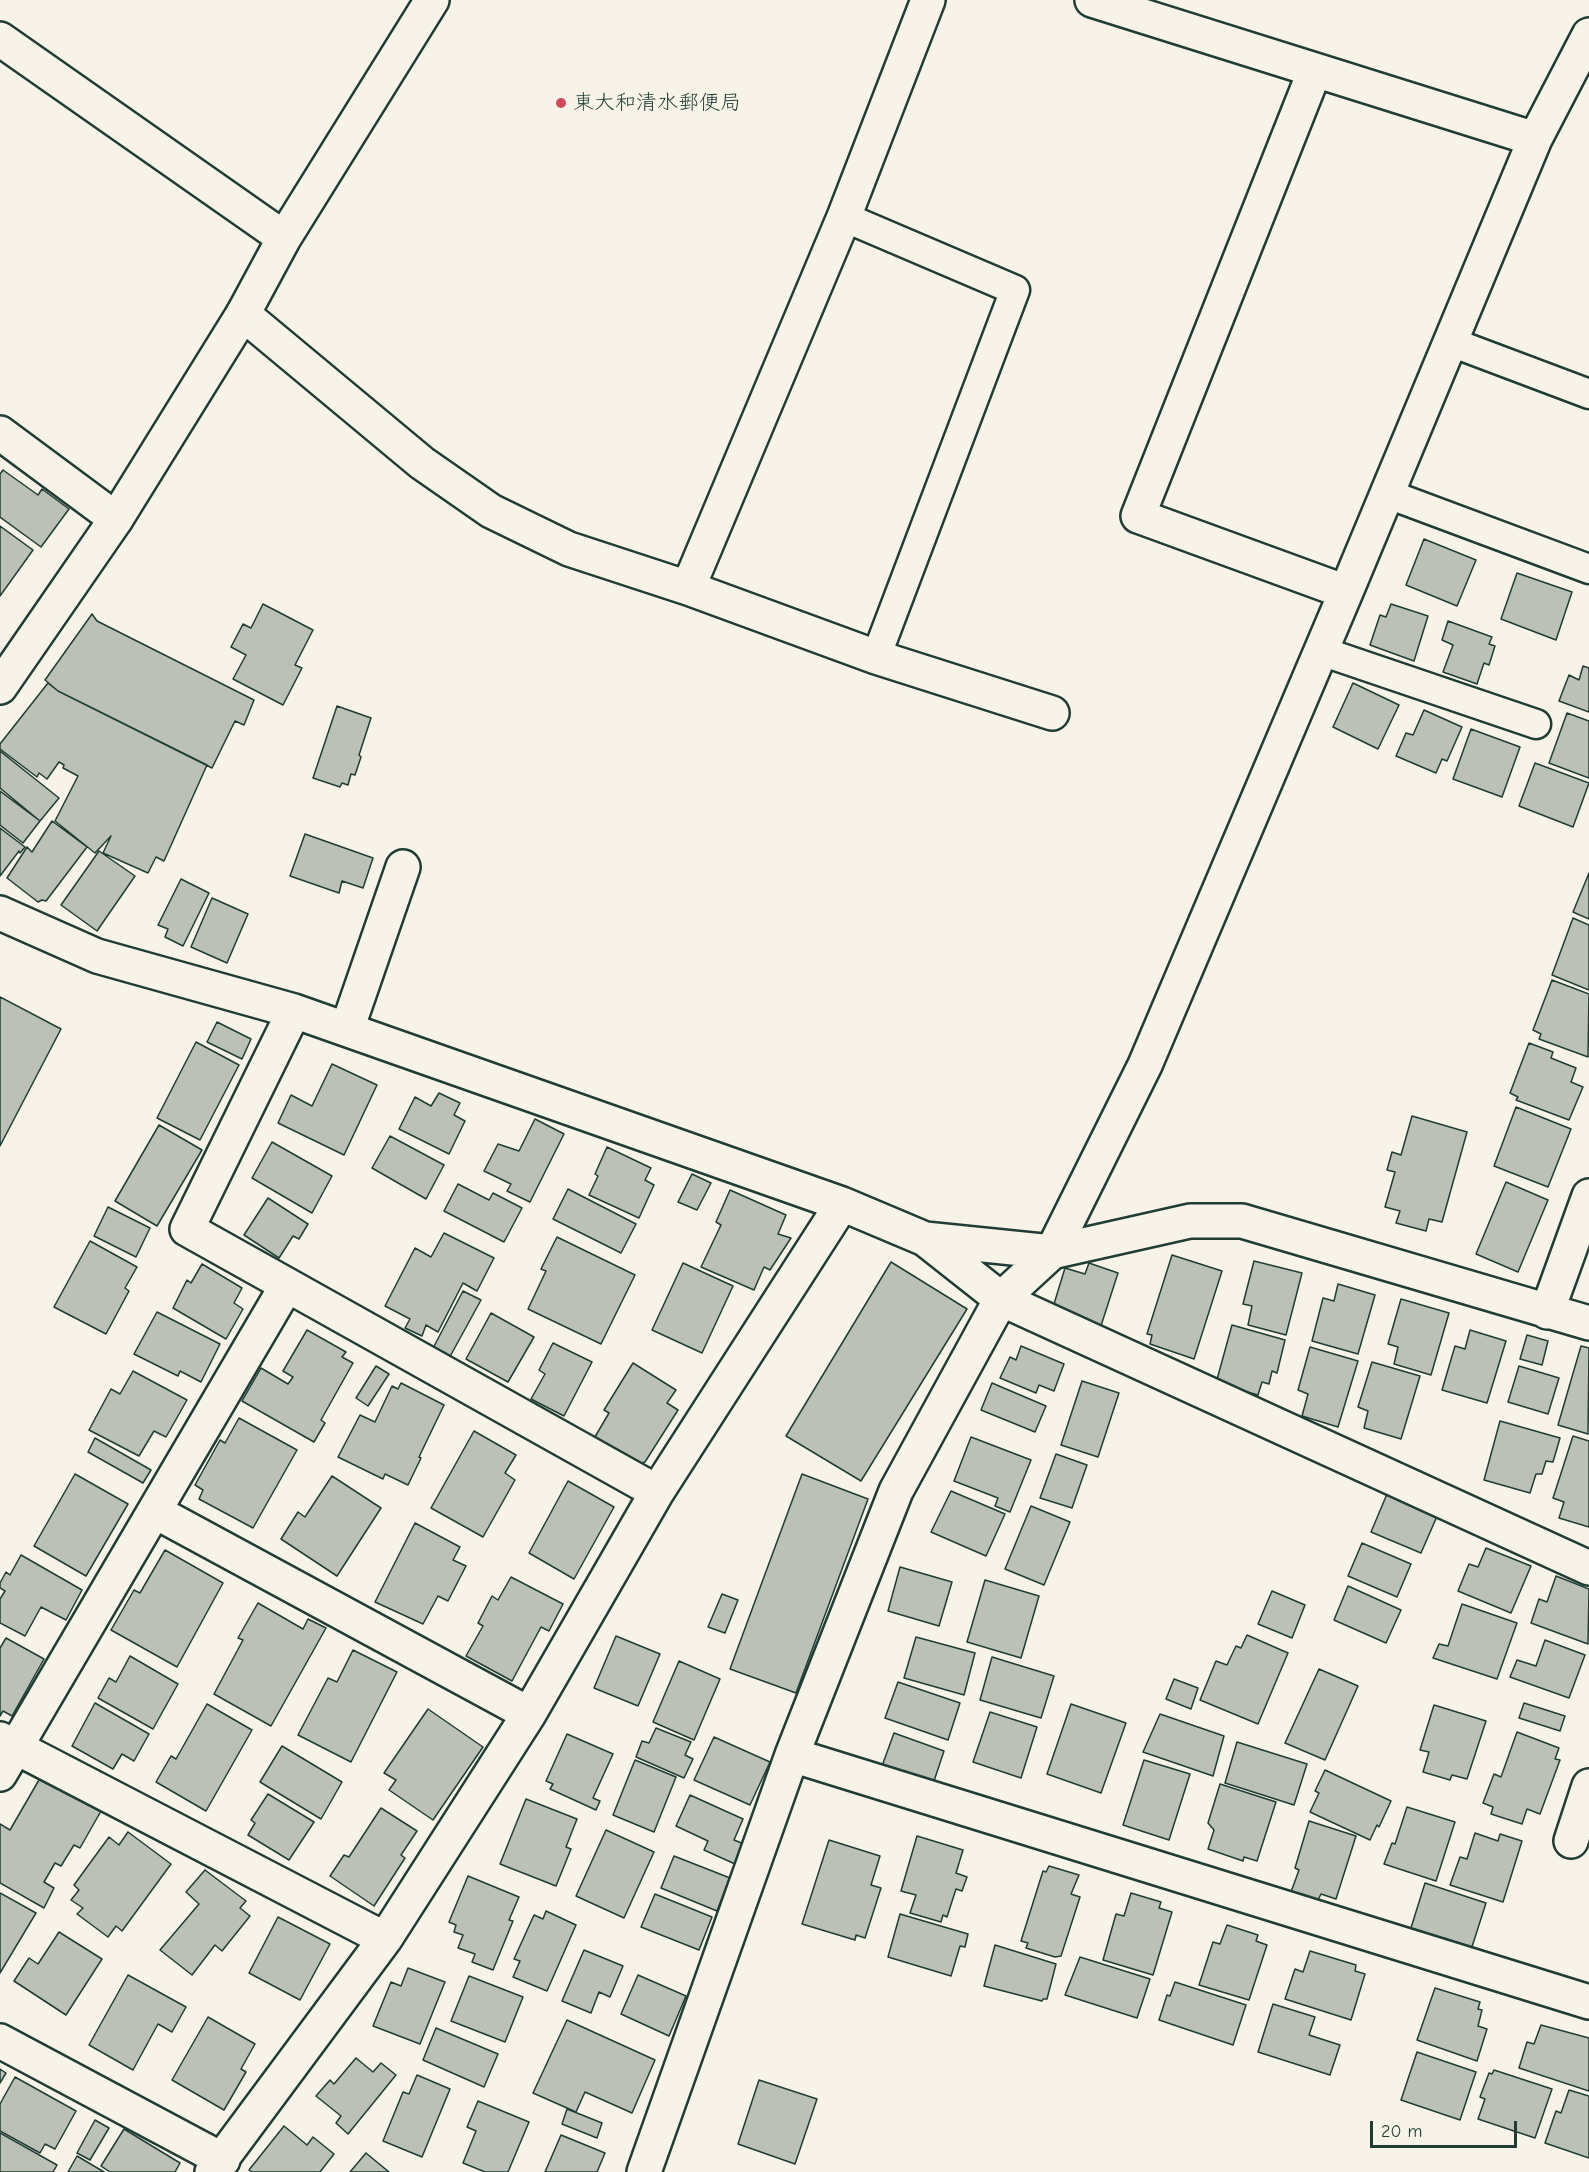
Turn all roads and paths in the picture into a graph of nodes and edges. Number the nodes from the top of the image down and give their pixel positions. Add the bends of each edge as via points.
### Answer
1 (432, 0) edge
2 (928, 0) edge
3 (1092, 0) edge
4 (1589, 35) edge
5 (0, 39) edge
6 (1316, 70) junction
7 (1535, 139) junction
8 (844, 217) junction
9 (284, 238) junction
10 (243, 314) junction
11 (1451, 342) junction
12 (1589, 394) edge
13 (0, 433) edge
14 (1388, 494) junction
15 (116, 519) junction
16 (1589, 570) edge
17 (688, 588) junction
18 (1346, 592) junction
19 (1321, 651) junction
20 (876, 657) junction
21 (0, 687) edge
22 (1052, 713) dead end
23 (1536, 724) dead end
24 (404, 867) dead end
25 (0, 913) edge
26 (294, 1011) junction
27 (347, 1029) junction
28 (1589, 1196) edge
29 (842, 1204) junction
30 (925, 1239) junction
31 (1052, 1252) junction
32 (287, 1285) junction
33 (1001, 1299) junction
34 (1547, 1312) junction
35 (1589, 1323) edge
36 (657, 1491) junction
37 (156, 1512) junction
38 (1589, 1568) edge
39 (529, 1714) junction
40 (5, 1754) edge
41 (792, 1755) junction
42 (1589, 1786) edge
43 (1571, 1841) dead end
44 (385, 1939) junction
45 (1589, 2002) edge
46 (0, 2040) edge
47 (217, 2166) edge
48 (644, 2172) edge

1 - 9 street
2 - 8 street
3 - 6 street
4 - 7 street
5 - 9 street
6 - 7 street
6 - 18 street via 1138,516
7 - 11 street
8 - 17 street
8 - 20 lane via 1015,290
9 - 10 street
10 - 15 street
10 - 17 street via 422,463 491,512 569,549
11 - 12 lane
11 - 14 street
13 - 15 street
14 - 16 lane
14 - 18 street
15 - 21 street
17 - 20 street
18 - 19 street
19 - 23 lane
19 - 31 street via 1145,1065
20 - 22 street
24 - 27 street
25 - 26 street via 97,956
26 - 27 street
26 - 32 street via 187,1229
27 - 29 street
28 - 34 street
29 - 30 street
29 - 36 street
30 - 31 street
30 - 33 street
31 - 33 street
31 - 34 street via 1190,1221 1242,1221
32 - 36 street
32 - 37 street
33 - 38 street
33 - 41 street via 896,1491
34 - 35 street
36 - 39 street
37 - 39 street
37 - 40 street
39 - 44 street
40 - 44 street
41 - 45 street
41 - 48 street
42 - 43 street
44 - 47 street
46 - 47 street

